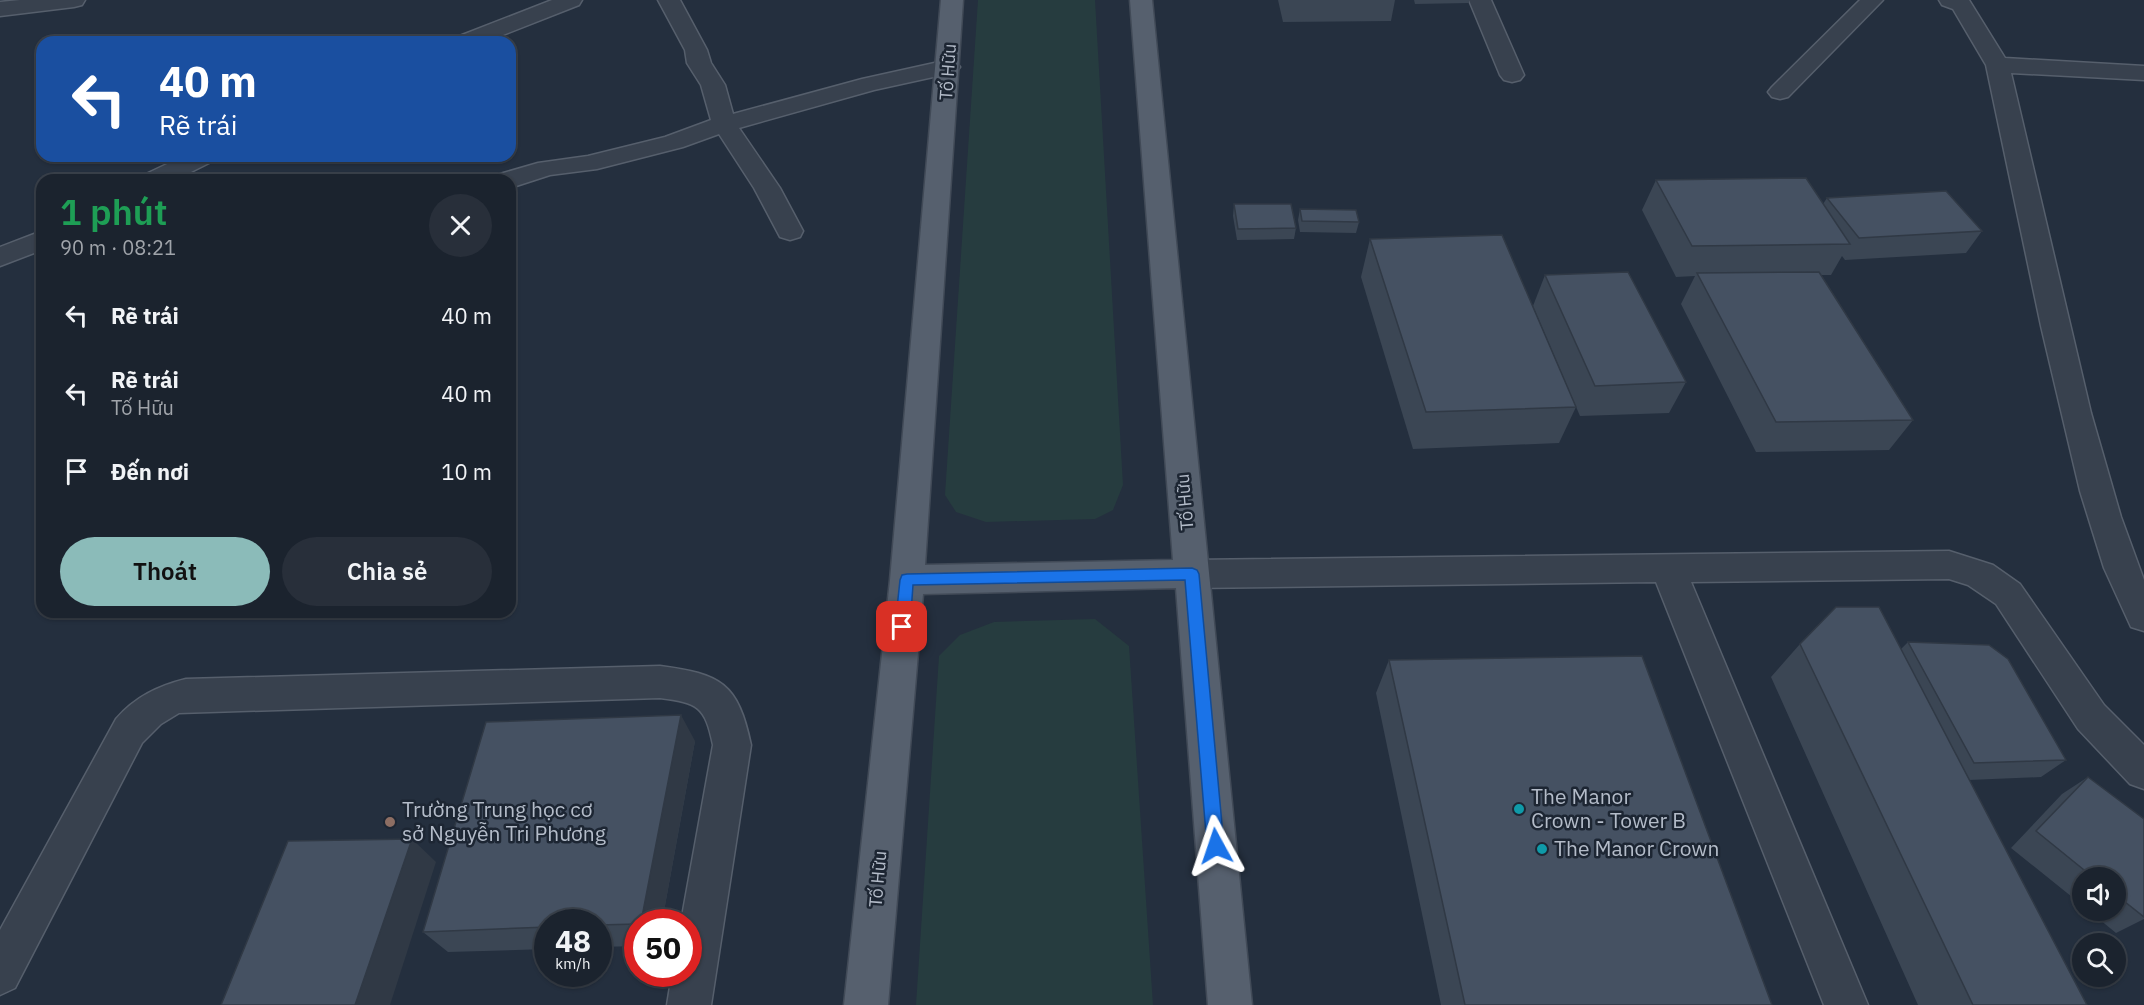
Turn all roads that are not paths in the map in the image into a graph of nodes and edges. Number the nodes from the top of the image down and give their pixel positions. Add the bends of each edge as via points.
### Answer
1 (74, 0) edge
2 (571, 0) edge
3 (669, 0) edge
4 (952, 0) edge
5 (1141, 0) edge
6 (1480, 0) edge
7 (1872, 0) edge
8 (1950, 0) edge
9 (16, 5) edge
10 (0, 27) edge
11 (480, 36) edge
12 (1998, 65) junction
13 (948, 67) junction
14 (2144, 73) edge
15 (1512, 75) dead end
16 (1780, 92) dead end
17 (724, 124) junction
18 (192, 162) edge
19 (167, 174) edge
20 (516, 178) edge
21 (790, 231) dead end
22 (36, 242) edge
23 (0, 257) edge
24 (1668, 569) junction
25 (1192, 574) junction
26 (907, 580) junction
27 (2144, 616) edge
28 (2144, 771) edge
29 (0, 974) edge
30 (689, 1005) edge
31 (866, 1005) edge
32 (1230, 1005) edge
33 (1846, 1005) edge

1 - 9 street
2 - 11 street
3 - 17 street via 713,85
4 - 13 main road, Tố Hữu
5 - 25 main road, Tố Hữu
6 - 15 street
7 - 16 street
8 - 12 street via 1961,5
9 - 10 street
12 - 14 street
12 - 27 street via 2051,312 2085,445 2107,525
13 - 17 street
13 - 26 main road, Tố Hữu
17 - 20 street via 631,153 588,164 547,168
17 - 21 street
18 - 19 street
22 - 23 street
24 - 25 street
24 - 28 street via 1949,565 1972,570 2008,594 2091,717
24 - 33 street
25 - 26 main road
25 - 32 main road, Tố Hữu
26 - 31 main road, Tố Hữu
29 - 30 street via 129,731 143,715 168,699 660,682 710,693 727,716 732,746

